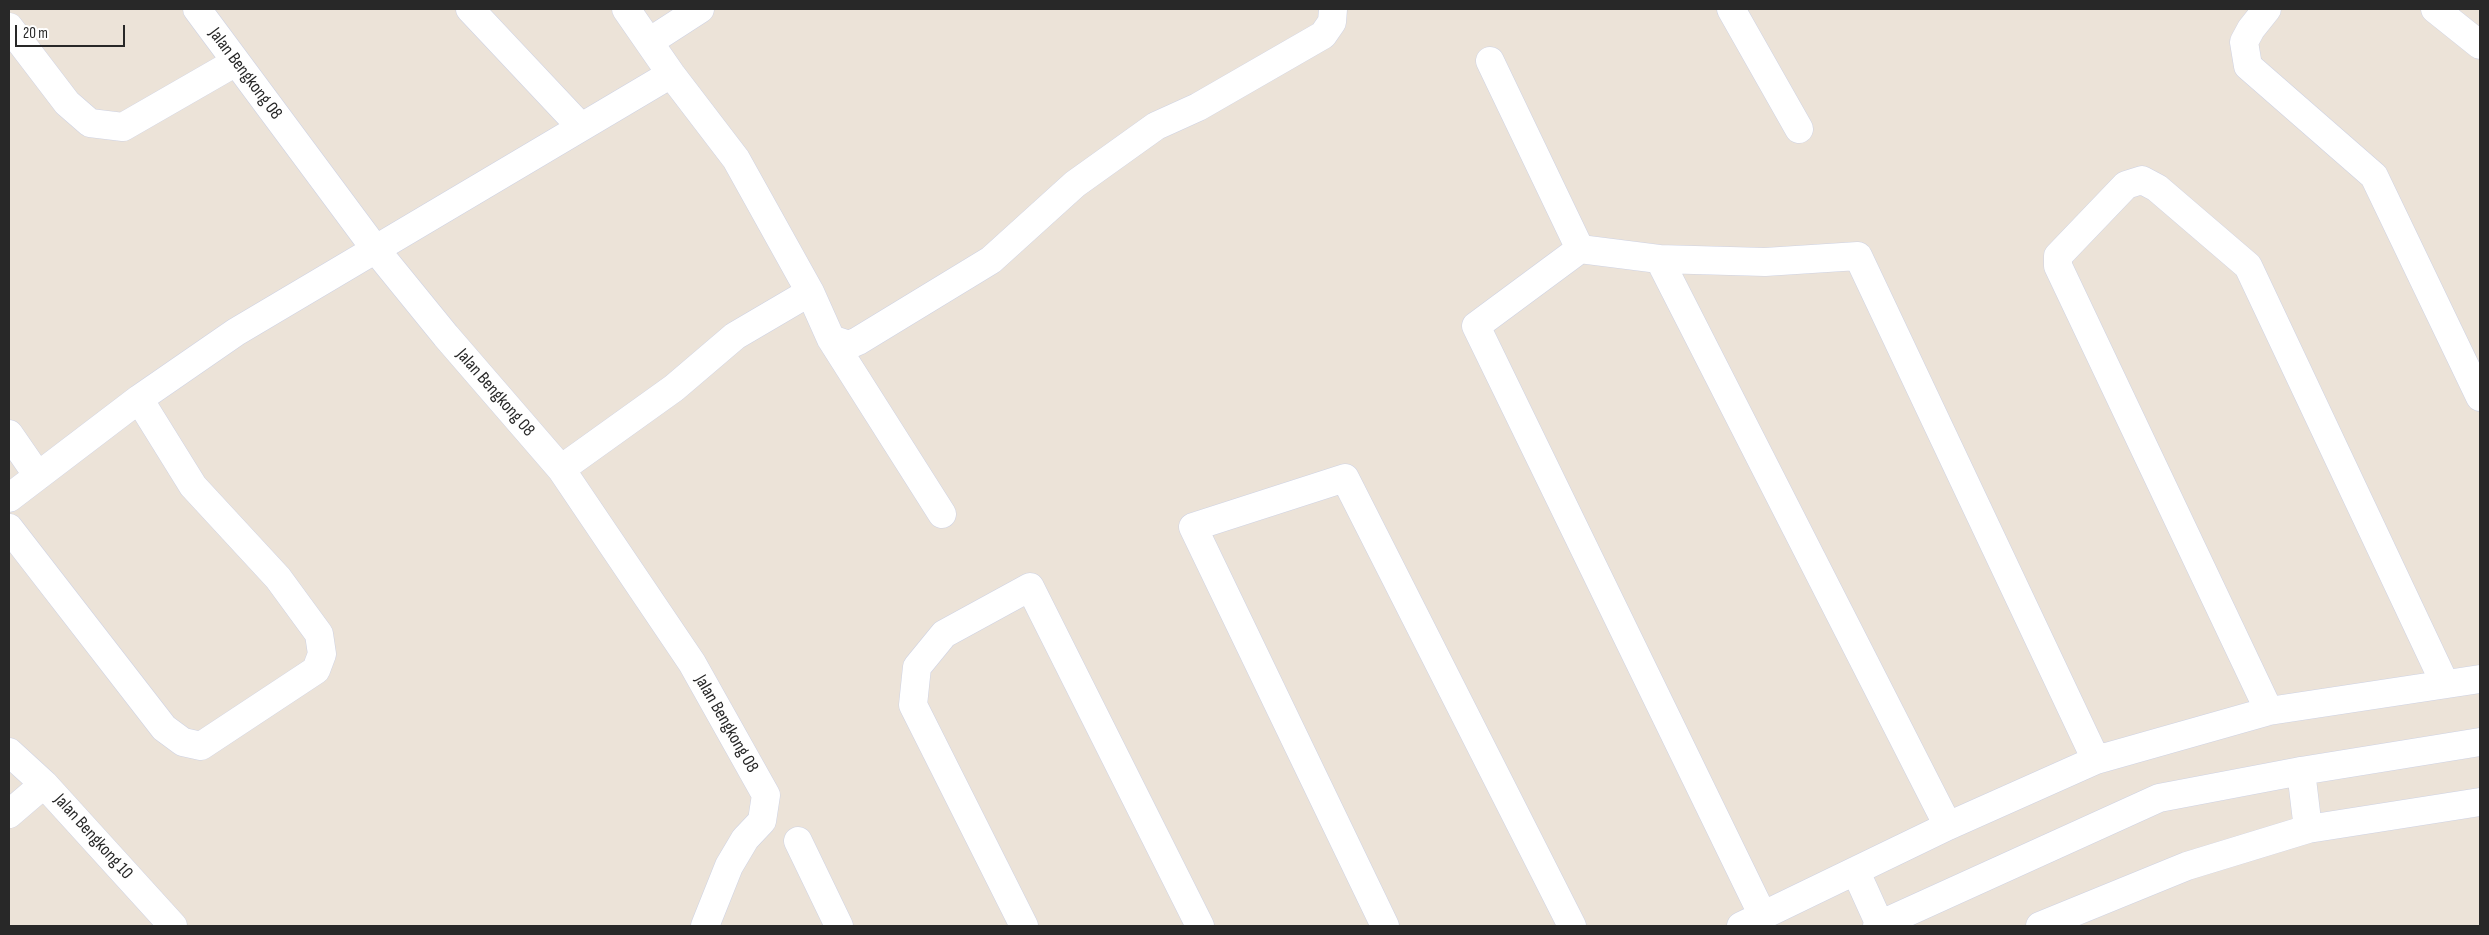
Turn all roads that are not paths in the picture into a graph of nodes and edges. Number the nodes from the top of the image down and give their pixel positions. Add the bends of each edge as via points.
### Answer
1 (197, 9) edge
2 (470, 9) edge
3 (626, 9) edge
4 (700, 9) edge
5 (1333, 9) edge
6 (1731, 9) edge
7 (2267, 9) edge
8 (2435, 9) edge
9 (9, 27) edge
10 (650, 42) junction
11 (2480, 45) edge
12 (1490, 61) dead end
13 (236, 62) junction
14 (671, 74) junction
15 (581, 127) junction
16 (1799, 129) dead end
17 (1580, 249) junction
18 (376, 250) junction
19 (1658, 259) junction
20 (810, 292) junction
21 (831, 339) junction
22 (2480, 397) edge
23 (139, 398) junction
24 (9, 434) edge
25 (561, 469) junction
26 (38, 476) junction
27 (9, 498) edge
28 (942, 514) dead end
29 (9, 528) edge
30 (2480, 679) edge
31 (2445, 684) junction
32 (2269, 711) junction
33 (2480, 742) edge
34 (9, 752) edge
35 (2096, 760) junction
36 (2301, 771) junction
37 (44, 784) junction
38 (2480, 802) edge
39 (9, 814) edge
40 (1948, 826) junction
41 (2308, 829) junction
42 (798, 841) dead end
43 (1856, 872) junction
44 (1752, 921) edge
45 (173, 926) edge
46 (705, 926) edge
47 (839, 926) edge
48 (1024, 926) edge
49 (1200, 926) edge
50 (1385, 926) edge
51 (1572, 926) edge
52 (1878, 926) edge
53 (2040, 926) edge

1 - 13 street, Jalan Bengkong 08
2 - 15 street
3 - 10 street
4 - 10 street
5 - 21 street via 1332,22 1323,35 1198,107 1156,126 1075,184 990,260 858,341 849,345
6 - 16 street
7 - 22 street via 2250,29 2244,42 2248,66 2374,176
8 - 11 street
9 - 13 street via 67,103 90,123 123,127
10 - 14 street
12 - 17 street
13 - 18 street, Jalan Bengkong 08
14 - 15 street
14 - 20 street via 736,159
15 - 18 street
17 - 19 street
17 - 44 street via 1476,326
18 - 23 street via 236,332
18 - 25 street, Jalan Bengkong 08
19 - 35 street via 1765,262 1858,256
19 - 40 street
20 - 21 street
20 - 25 street via 735,336 674,388
21 - 28 street
23 - 26 street
23 - 29 street via 194,486 278,578 319,634 322,654 316,670 201,746 183,742 164,728
24 - 26 street
25 - 46 street, Jalan Bengkong 08 via 692,663 766,796 762,821 745,839 729,866
26 - 27 street
30 - 31 street
31 - 32 street
31 - 32 street via 2248,266 2157,188 2142,180 2126,185 2058,256 2058,266
32 - 35 street
33 - 36 street
34 - 37 street, Jalan Bengkong 10
35 - 40 street
36 - 41 street
36 - 52 street via 2159,798
37 - 39 street
37 - 45 street, Jalan Bengkong 10
38 - 41 street
40 - 43 street
41 - 53 street via 2186,866
42 - 47 street
43 - 44 street
43 - 52 street
48 - 49 street via 913,705 917,667 944,634 1030,587
50 - 51 street via 1193,527 1345,478

